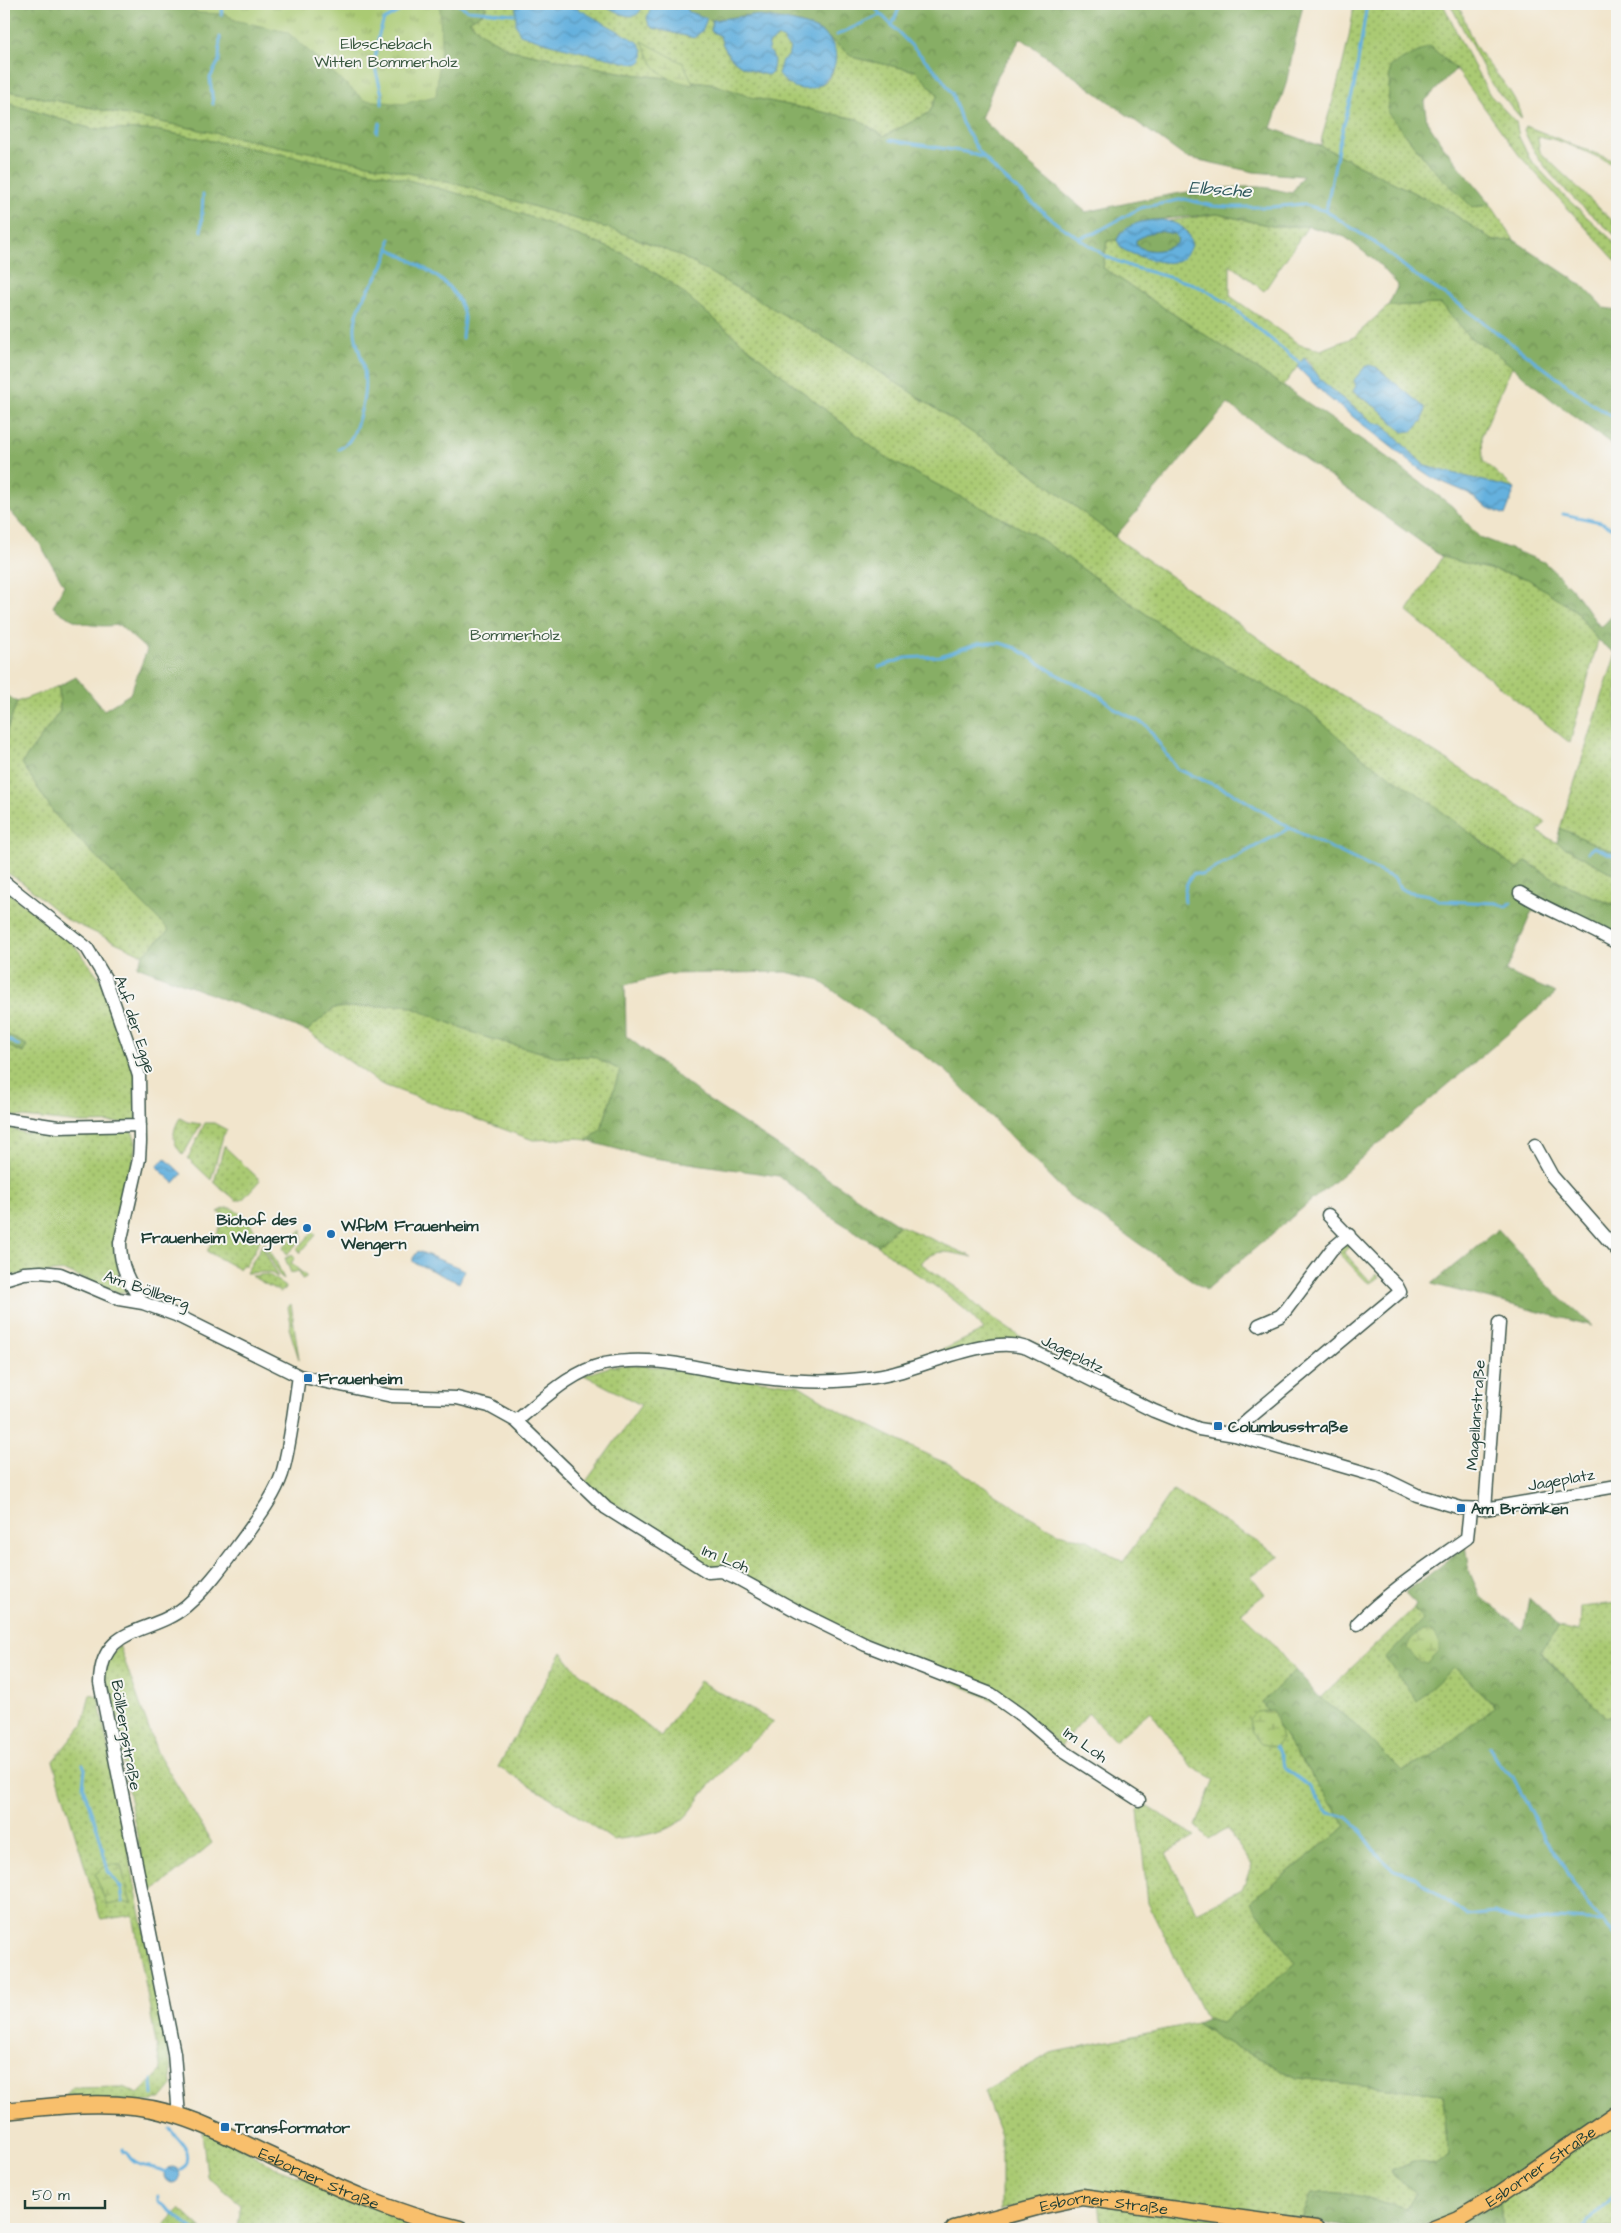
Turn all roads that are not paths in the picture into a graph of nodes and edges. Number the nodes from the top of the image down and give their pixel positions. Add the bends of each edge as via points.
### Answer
1 (4, 882) edge
2 (1520, 893) dead end
3 (1617, 943) edge
4 (4, 1119) edge
5 (140, 1125) junction
6 (1535, 1144) dead end
7 (1328, 1215) dead end
8 (1348, 1235) junction
9 (1617, 1250) edge
10 (4, 1279) edge
11 (143, 1303) junction
12 (1499, 1324) dead end
13 (1259, 1325) dead end
14 (300, 1376) junction
15 (516, 1421) junction
16 (1235, 1435) junction
17 (1617, 1486) edge
18 (1486, 1509) junction
19 (1470, 1510) junction
20 (1357, 1624) dead end
21 (1139, 1800) dead end
22 (4, 2111) edge
23 (1617, 2113) edge
24 (179, 2116) junction
25 (1285, 2227) edge
26 (460, 2229) edge
27 (954, 2229) edge
28 (1316, 2229) edge
29 (1434, 2229) edge

1 - 5 street, Auf der Egge via 77,939 101,972 139,1076
2 - 3 street
4 - 5 street via 58,1127
5 - 11 street, Auf der Egge via 139,1159 120,1252 126,1276
6 - 9 street via 1552,1176
7 - 8 street
8 - 13 street via 1332,1249 1286,1310
8 - 16 street via 1397,1286 1398,1296 1248,1419
10 - 11 street, Am Böllberg via 24,1273 60,1274 119,1299
11 - 14 street, Am Böllberg via 176,1315
12 - 18 street, Magellanstraße
14 - 15 street, Im Loh via 392,1396 457,1398 489,1406
14 - 24 street, Böllbergstraße via 285,1457 272,1497 203,1590 167,1618 113,1644 105,1652 100,1672 174,2054
15 - 16 street, Jageplatz via 575,1376 598,1366 627,1361 684,1364 789,1380 849,1380 891,1374 964,1352 1006,1344 1027,1348 1154,1411 1199,1428
15 - 21 street, Im Loh via 606,1508 708,1572 722,1571 866,1645 991,1694 1063,1751
16 - 19 street, Jageplatz via 1380,1478 1417,1495
17 - 18 street, Jageplatz
18 - 19 street, Jageplatz
19 - 20 street via 1467,1538 1418,1573
22 - 24 main road, Esborner Straße via 108,2104
23 - 29 main road, Esborner Straße via 1491,2200
24 - 26 main road, Esborner Straße via 361,2198
25 - 27 main road, Esborner Straße via 1082,2197
25 - 28 main road, Esborner Straße

